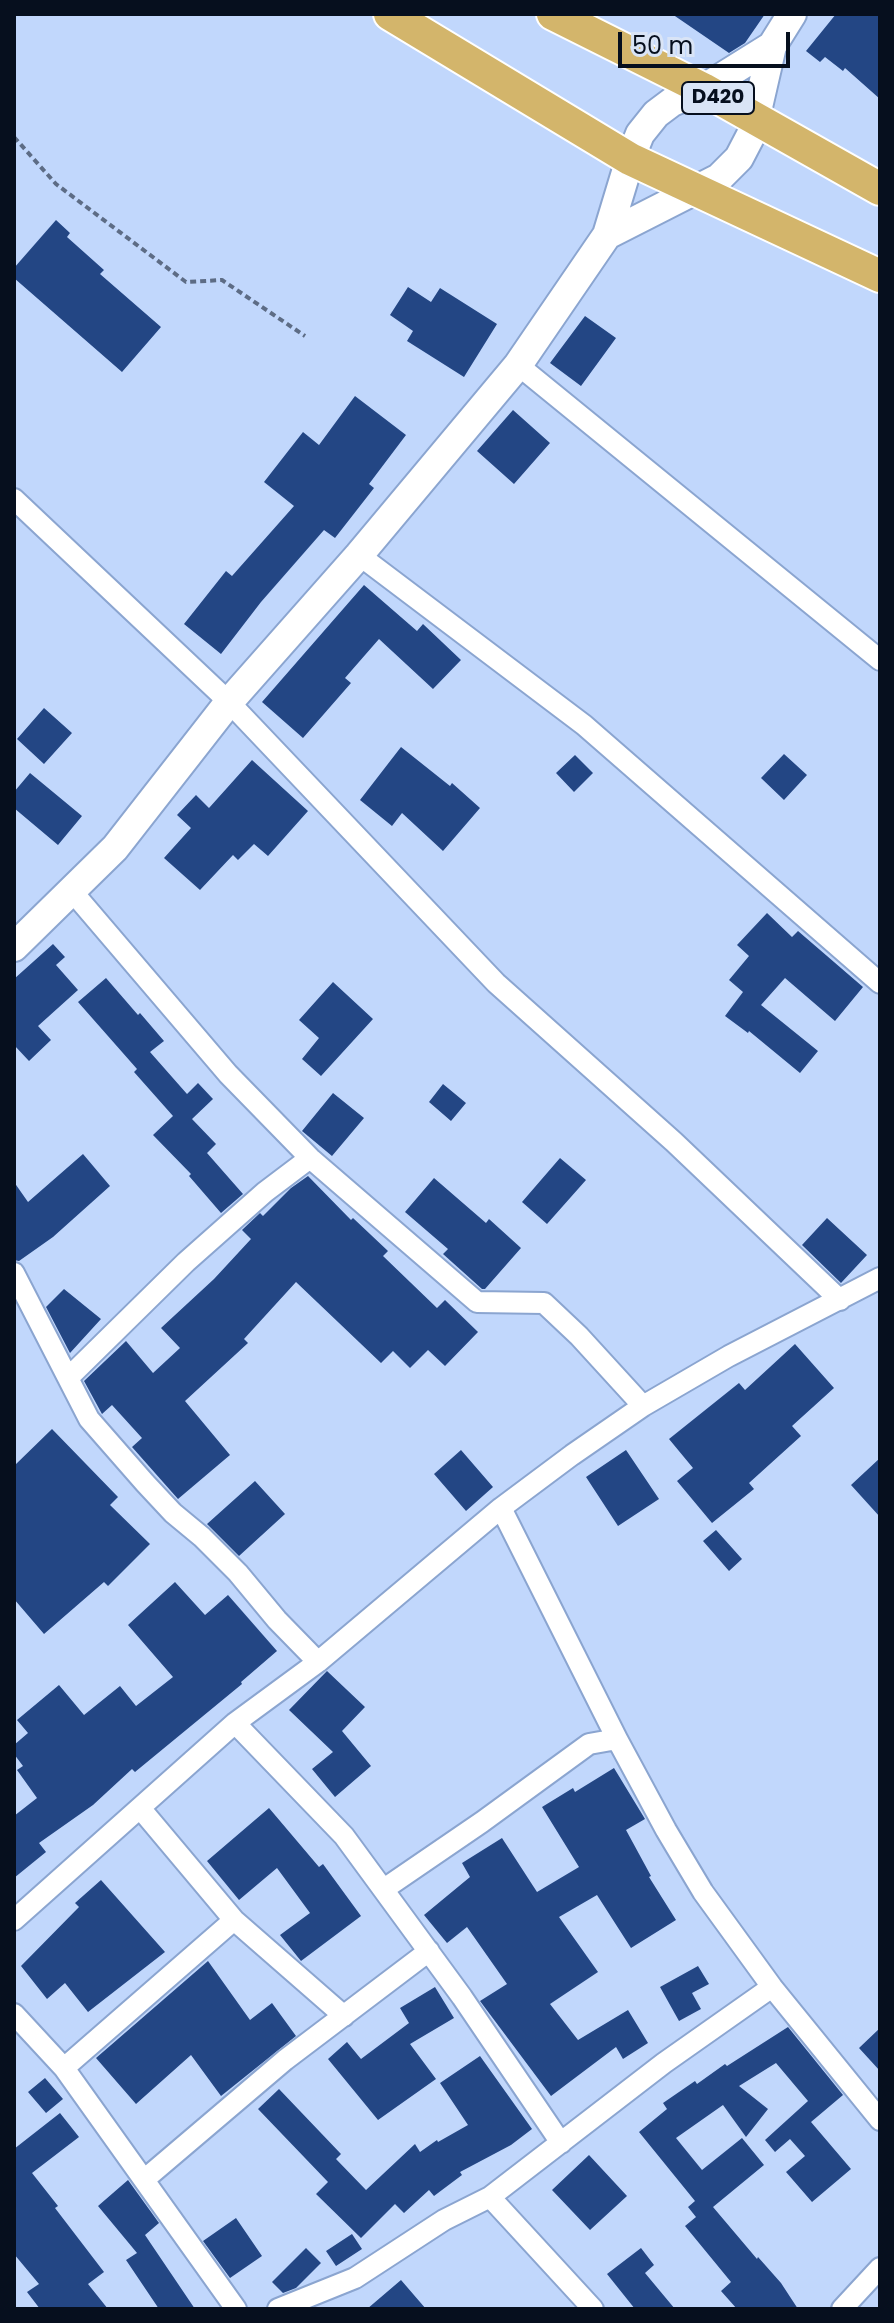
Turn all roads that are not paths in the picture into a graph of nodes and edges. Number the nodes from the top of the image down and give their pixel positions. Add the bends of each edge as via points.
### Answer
1 (390, 14) edge
2 (553, 14) edge
3 (792, 14) edge
4 (772, 46) junction
5 (703, 89) junction
6 (755, 119) junction
7 (630, 159) junction
8 (880, 189) edge
9 (693, 190) junction
10 (607, 235) junction
11 (880, 276) edge
12 (518, 365) junction
13 (14, 499) edge
14 (359, 555) junction
15 (880, 660) edge
16 (229, 702) junction
17 (71, 890) junction
18 (14, 947) edge
19 (880, 983) edge
20 (310, 1158) junction
21 (14, 1273) edge
22 (880, 1278) edge
23 (840, 1300) junction
24 (68, 1378) junction
25 (643, 1406) junction
26 (501, 1508) junction
27 (318, 1662) junction
28 (235, 1723) junction
29 (617, 1739) junction
30 (140, 1808) junction
31 (384, 1889) junction
32 (14, 1920) edge
33 (234, 1920) junction
34 (429, 1951) junction
35 (772, 1987) junction
36 (14, 2014) edge
37 (344, 2016) junction
38 (64, 2068) junction
39 (880, 2120) edge
40 (561, 2143) junction
41 (145, 2179) junction
42 (490, 2197) junction
43 (880, 2268) edge
44 (236, 2309) edge
45 (278, 2309) edge
46 (593, 2309) edge
47 (842, 2309) edge

1 - 7 main road
2 - 5 main road, D420
3 - 4 main road
4 - 5 main road
4 - 6 main road
5 - 6 main road, D420
5 - 7 main road via 656,114
6 - 8 main road, D420
6 - 9 main road via 739,158 719,178
7 - 9 main road
7 - 10 main road
9 - 10 main road
9 - 11 main road
10 - 12 main road
12 - 14 main road
12 - 15 street
13 - 16 street
14 - 16 main road
14 - 19 street via 584,725
16 - 17 main road via 115,848
16 - 23 street via 496,983
17 - 18 main road
17 - 20 street via 228,1074
20 - 24 street via 186,1262
20 - 25 street via 477,1302 544,1303
21 - 24 street
22 - 23 street
23 - 25 street
24 - 27 street via 89,1419 121,1457
25 - 26 street
26 - 27 street
26 - 29 street
27 - 28 street
28 - 30 street
28 - 31 street via 344,1836
29 - 31 street via 589,1744
29 - 35 street via 703,1892
30 - 32 street
30 - 33 street
31 - 34 street
33 - 37 street
33 - 38 street
34 - 37 street
34 - 40 street
35 - 39 street
35 - 40 street
36 - 38 street
37 - 41 street
38 - 41 street
40 - 42 street
41 - 44 street
42 - 45 street via 355,2278
42 - 46 street
43 - 47 street

